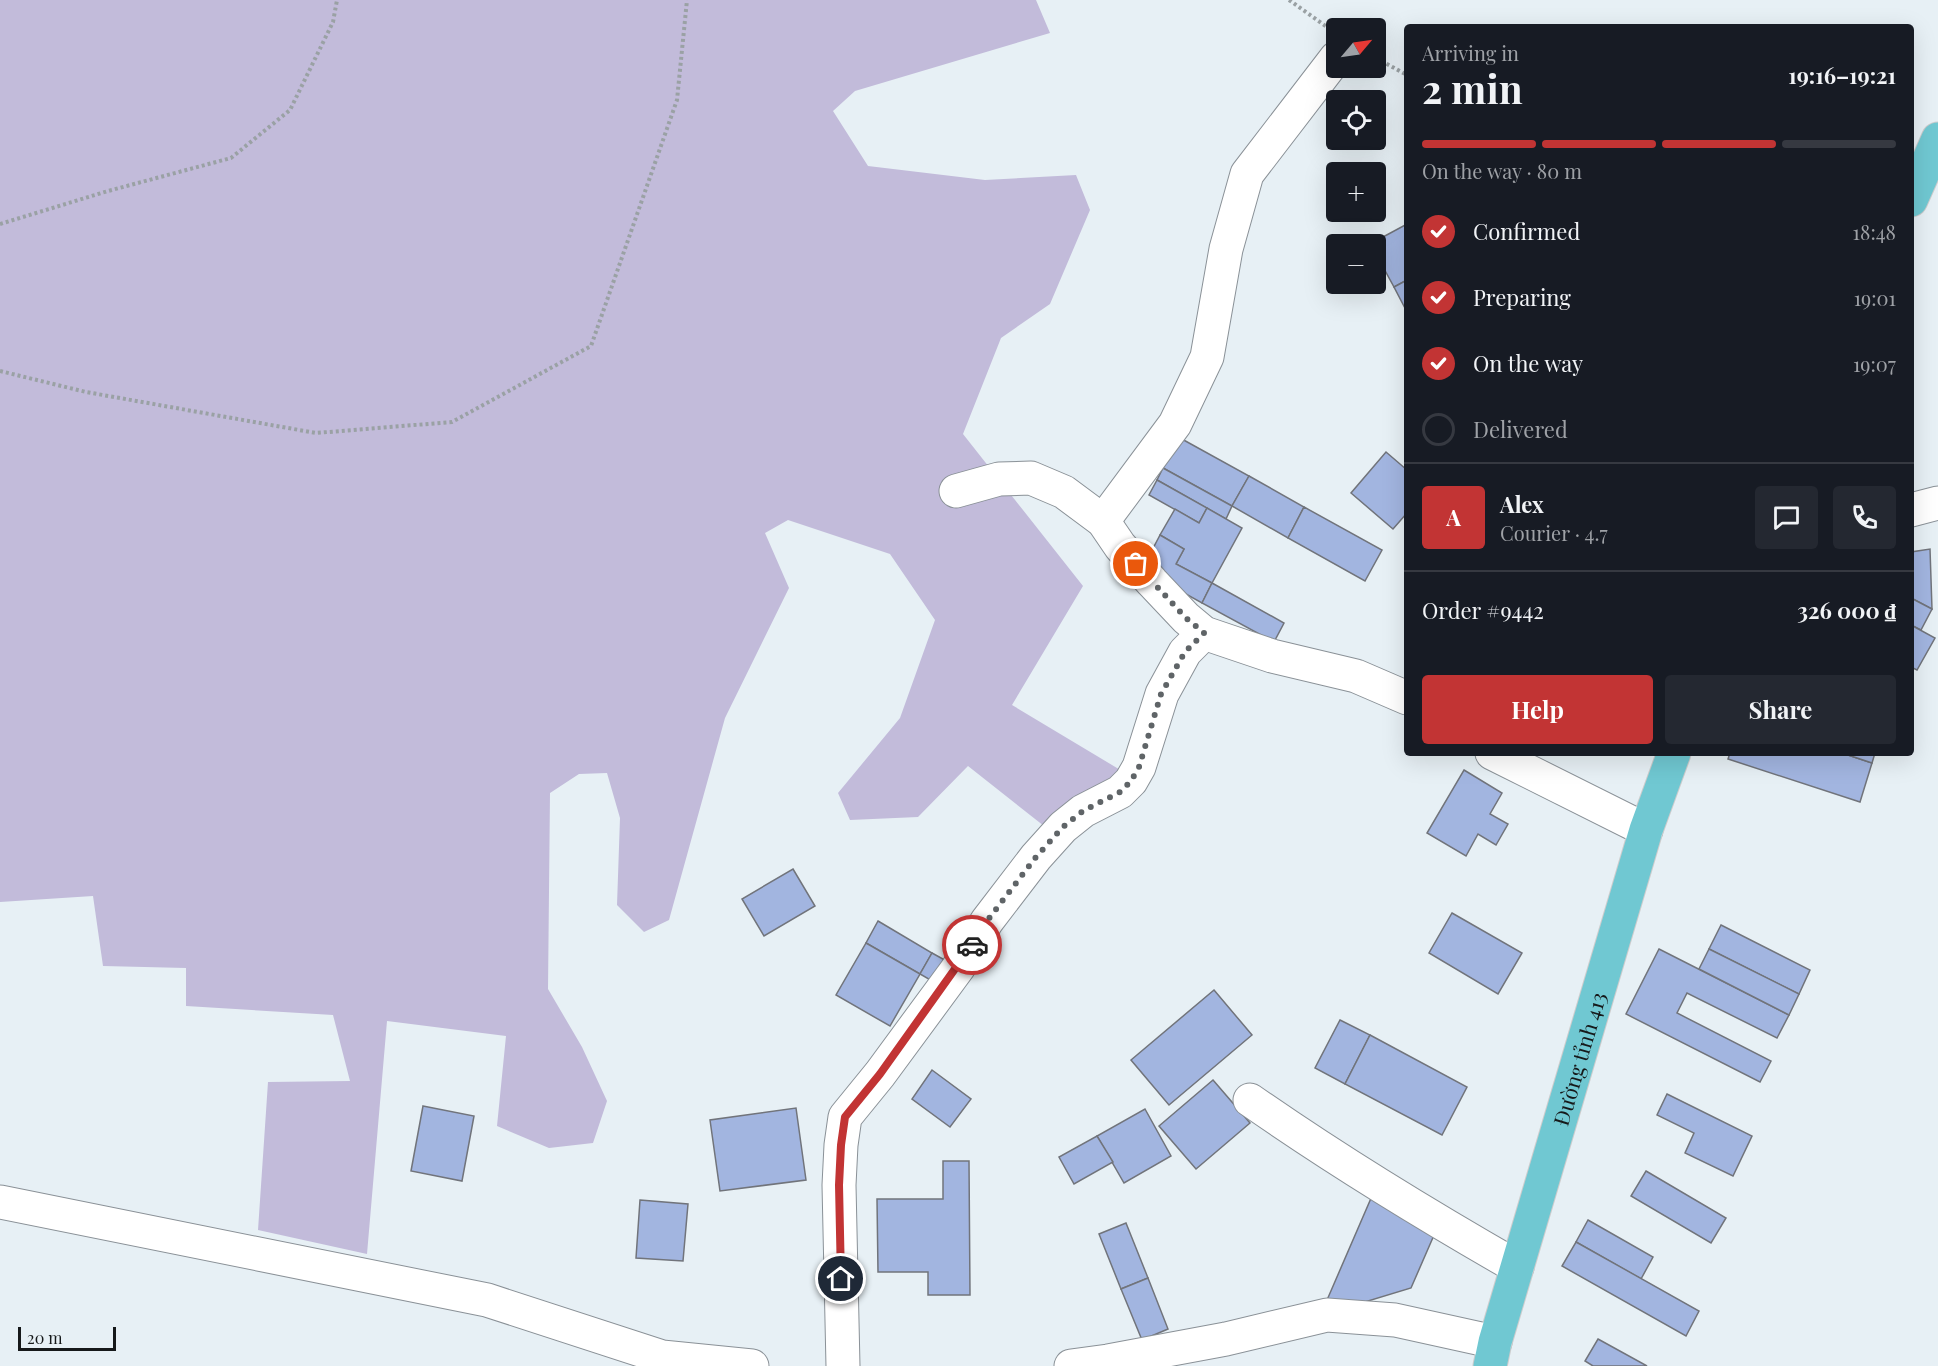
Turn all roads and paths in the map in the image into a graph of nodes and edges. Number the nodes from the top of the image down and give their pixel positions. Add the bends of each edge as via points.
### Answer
1 (337, 0) edge
2 (687, 0) edge
3 (1289, 0) edge
4 (1326, 26) edge
5 (1386, 63) edge
6 (1326, 71) edge
7 (1404, 73) edge
8 (1938, 139) edge
9 (1914, 193) edge
10 (0, 224) edge
11 (0, 371) edge
12 (957, 491) dead end
13 (1938, 503) edge
14 (1914, 509) edge
15 (1103, 521) junction
16 (1204, 633) junction
17 (1404, 697) edge
18 (1498, 756) edge
19 (1673, 756) edge
20 (1646, 830) junction
21 (1250, 1100) dead end
22 (0, 1202) edge
23 (1517, 1267) junction
24 (1493, 1354) edge
25 (752, 1366) edge
26 (843, 1366) edge
27 (1071, 1366) edge

1 - 10 path via 333,22 290,110 231,158 108,190
2 - 11 path via 677,100 591,346 452,422 316,433 86,392
3 - 4 path
5 - 7 path
6 - 15 street via 1246,174 1226,249 1207,357 1175,424
8 - 9 main road
12 - 15 street via 999,479 1030,478 1064,492
13 - 14 street
15 - 16 street via 1144,573
16 - 17 street via 1272,656 1356,676
16 - 26 street via 1185,652 1161,694 1131,781 1063,827 1036,857 845,1117 839,1185
18 - 20 street
19 - 20 main road, Đường tỉnh 413
20 - 23 main road, Đường tỉnh 413
21 - 23 street via 1315,1145
22 - 25 street via 487,1300 662,1357
23 - 24 main road, Đường tỉnh 413
24 - 27 street via 1395,1320 1327,1315 1226,1339

